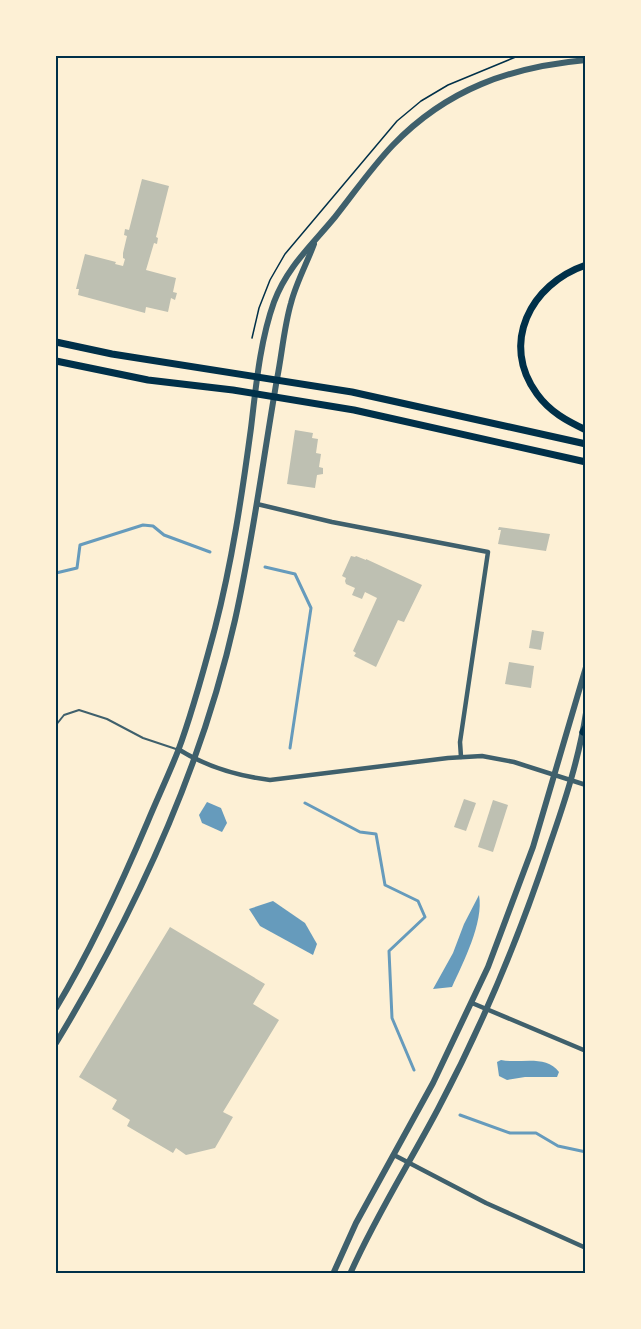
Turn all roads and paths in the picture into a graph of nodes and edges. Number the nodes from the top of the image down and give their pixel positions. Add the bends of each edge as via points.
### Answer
1 (585, 60) edge
2 (316, 240) junction
3 (585, 265) edge
4 (56, 342) edge
5 (56, 361) edge
6 (259, 376) junction
7 (277, 378) junction
8 (256, 394) junction
9 (274, 397) junction
10 (585, 430) edge
11 (585, 444) edge
12 (585, 462) edge
13 (257, 504) junction
14 (585, 667) edge
15 (585, 713) edge
16 (56, 725) edge
17 (584, 729) edge
18 (178, 750) junction
19 (461, 757) junction
20 (195, 760) junction
21 (554, 776) junction
22 (570, 781) junction
23 (585, 785) edge
24 (472, 1003) junction
25 (56, 1008) edge
26 (486, 1009) junction
27 (56, 1043) edge
28 (585, 1052) edge
29 (394, 1155) junction
30 (409, 1162) junction
31 (585, 1248) edge
32 (333, 1274) edge
33 (350, 1274) edge

1 - 2 street via 551,63 503,75 480,83 429,113 392,146
2 - 6 street via 295,262 273,304
2 - 7 street via 291,302
3 - 10 main road via 560,278 537,299 523,325 520,348 522,364 537,394 561,417
4 - 6 main road
5 - 8 main road via 148,380
6 - 7 main road
6 - 8 street
7 - 9 street
7 - 11 main road
8 - 9 main road
8 - 18 street via 228,572
9 - 12 main road via 411,421
9 - 13 street
13 - 19 street via 488,552
13 - 20 street via 229,645
14 - 21 street
15 - 17 street
16 - 18 lane via 63,715 79,710
17 - 22 street
18 - 20 street
18 - 25 street via 101,928
19 - 20 street via 270,780
19 - 21 street via 501,759
20 - 27 street via 128,915
21 - 22 street
21 - 24 street via 512,907
22 - 23 street
22 - 26 street via 532,897
24 - 26 street
24 - 29 street
26 - 28 street
26 - 30 street
29 - 30 street
29 - 32 street
30 - 31 street via 486,1203
30 - 33 street

